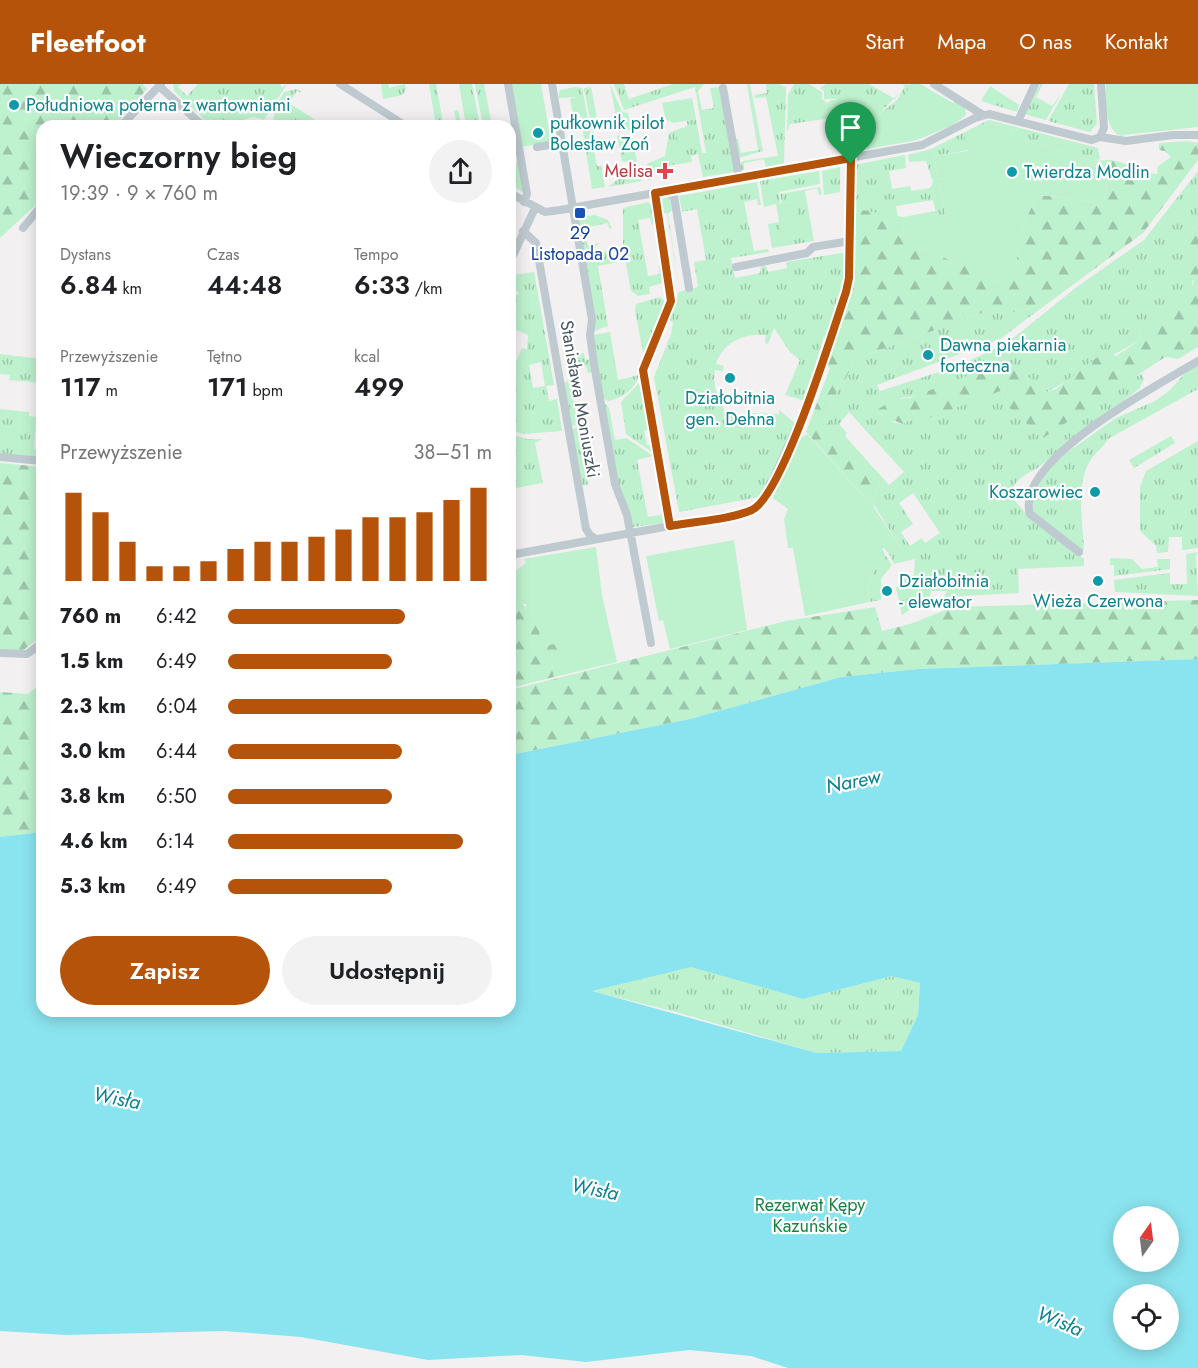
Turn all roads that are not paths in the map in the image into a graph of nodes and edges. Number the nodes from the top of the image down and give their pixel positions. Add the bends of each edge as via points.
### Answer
1 (340, 84) edge
2 (508, 84) edge
3 (552, 84) edge
4 (934, 84) edge
5 (1035, 84) edge
6 (1101, 84) edge
7 (160, 85) edge
8 (947, 87) edge
9 (723, 88) dead end
10 (983, 115) junction
11 (127, 120) edge
12 (197, 120) edge
13 (397, 120) edge
14 (514, 120) edge
15 (1018, 121) junction
16 (516, 130) edge
17 (1198, 135) edge
18 (1100, 137) junction
19 (562, 143) junction
20 (537, 147) dead end
21 (851, 158) junction
22 (739, 178) junction
23 (673, 190) junction
24 (655, 193) junction
25 (516, 197) edge
26 (524, 202) junction
27 (535, 208) junction
28 (573, 208) junction
29 (36, 212) edge
30 (23, 228) dead end
31 (523, 231) junction
32 (850, 241) junction
33 (516, 248) edge
34 (736, 267) dead end
35 (689, 288) dead end
36 (1198, 361) edge
37 (0, 457) edge
38 (36, 460) edge
39 (670, 526) junction
40 (630, 532) junction
41 (597, 539) junction
42 (1079, 552) dead end
43 (516, 554) edge
44 (651, 643) dead end
45 (36, 647) edge
46 (0, 653) edge

1 - 13 street
2 - 14 street
3 - 19 street
4 - 8 street
5 - 15 street
6 - 18 street via 1104,128
7 - 11 street
7 - 12 street
8 - 10 street
9 - 22 street
10 - 15 street
10 - 21 street via 922,145
15 - 18 street via 1088,139
16 - 26 street via 527,194
17 - 18 street via 1122,141
19 - 20 street
19 - 28 street
21 - 22 street
21 - 32 street
22 - 23 street
23 - 24 street
23 - 35 street
24 - 28 street
24 - 39 street via 671,301 643,370
25 - 26 street
26 - 27 street
27 - 28 street via 545,212
27 - 31 street
28 - 40 street via 606,434 615,484
29 - 30 street
31 - 33 street
31 - 41 street, Stanisława Moniuszki via 536,243 586,525 590,535
32 - 34 street
32 - 39 street via 846,292 810,398 771,488 753,509
36 - 42 street via 1085,432 1036,480 1029,498 1030,514
37 - 38 street
39 - 40 street
40 - 41 street
40 - 44 street
41 - 43 street
45 - 46 street via 27,654

